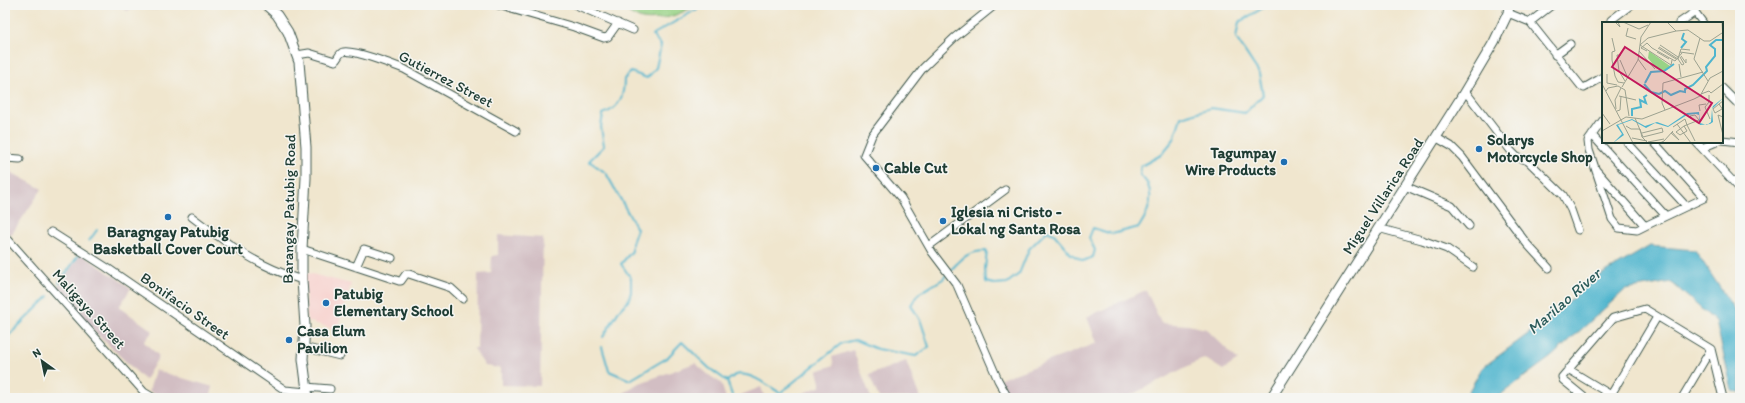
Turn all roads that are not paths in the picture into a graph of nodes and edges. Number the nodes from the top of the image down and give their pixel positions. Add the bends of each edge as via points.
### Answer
1 (266, 5) edge
2 (498, 5) edge
3 (576, 5) edge
4 (995, 5) edge
5 (1552, 5) edge
6 (1631, 5) edge
7 (1509, 9) edge
8 (1694, 9) edge
9 (1611, 20) dead end
10 (1530, 22) junction
11 (1680, 22) edge
12 (1702, 22) edge
13 (618, 23) junction
14 (633, 30) dead end
15 (1570, 44) dead end
16 (297, 55) junction
17 (1555, 55) junction
18 (1602, 78) edge
19 (1723, 89) edge
20 (1465, 91) junction
21 (1736, 102) dead end
22 (1602, 121) edge
23 (516, 131) dead end
24 (1592, 135) junction
25 (1437, 138) junction
26 (1723, 140) edge
27 (1740, 142) edge
28 (1628, 143) edge
29 (1655, 143) edge
30 (1697, 143) edge
31 (1714, 143) edge
32 (1702, 148) junction
33 (5, 158) edge
34 (20, 159) dead end
35 (1596, 170) junction
36 (1405, 186) junction
37 (1740, 189) edge
38 (1005, 190) dead end
39 (1686, 206) junction
40 (1665, 215) junction
41 (192, 217) dead end
42 (1469, 226) dead end
43 (1645, 226) junction
44 (1378, 228) junction
45 (1578, 230) dead end
46 (51, 232) dead end
47 (5, 236) edge
48 (929, 246) junction
49 (302, 248) junction
50 (392, 258) dead end
51 (356, 267) junction
52 (1473, 267) dead end
53 (1549, 268) dead end
54 (302, 280) junction
55 (463, 299) dead end
56 (1657, 317) junction
57 (303, 347) junction
58 (1711, 349) junction
59 (340, 356) dead end
60 (1568, 369) junction
61 (330, 389) dead end
62 (307, 392) edge
63 (1612, 397) edge
64 (154, 398) edge
65 (1008, 398) edge
66 (1271, 398) edge
67 (1585, 398) edge
68 (1682, 398) edge
69 (1723, 398) edge

1 - 16 main road, Barangay Patubig Road via 288,32
2 - 13 street via 604,38 608,37
3 - 13 street
4 - 48 street via 954,38 923,68 872,135 864,155 901,198
5 - 10 street
6 - 9 street
7 - 10 street
7 - 20 main road, Miguel Villarica Road via 1494,42
8 - 11 street
8 - 12 street
10 - 17 street
13 - 14 street
15 - 17 street
16 - 23 street, Gutierrez Street via 309,53 335,62 341,53 354,53 404,69
16 - 49 main road, Barangay Patubig Road via 306,147
17 - 18 street via 1584,88
19 - 21 street
20 - 25 main road, Miguel Villarica Road
20 - 45 street via 1511,151 1528,161 1563,195
22 - 24 street
24 - 35 street via 1588,141 1589,150
24 - 40 street
25 - 36 main road, Miguel Villarica Road
25 - 53 street via 1451,146 1462,157 1527,244
26 - 27 street
28 - 39 street
29 - 39 street via 1704,198
30 - 32 street
31 - 32 street
32 - 37 street
33 - 34 street
35 - 43 street
35 - 43 street via 1612,219 1619,228 1637,230
36 - 42 street via 1452,206
36 - 44 main road, Miguel Villarica Road
38 - 48 street
39 - 40 street
40 - 43 street
41 - 54 street via 253,260 278,273
44 - 52 street via 1447,249
44 - 66 main road, Miguel Villarica Road
46 - 62 street, Bonifacio Street via 285,390
47 - 64 street, Maligaya Street via 144,392
48 - 65 street via 957,284
49 - 51 street
49 - 54 main road, Barangay Patubig Road
50 - 51 street via 364,249
51 - 55 street via 400,282 408,274 451,288
54 - 57 main road, Barangay Patubig Road via 305,326
56 - 58 street
56 - 60 street via 1645,309 1613,318
56 - 63 street
57 - 59 street
57 - 62 main road, Barangay Patubig Road
58 - 68 street
58 - 69 street
60 - 63 street
60 - 67 street via 1562,379
61 - 62 street, Bonifacio Street

